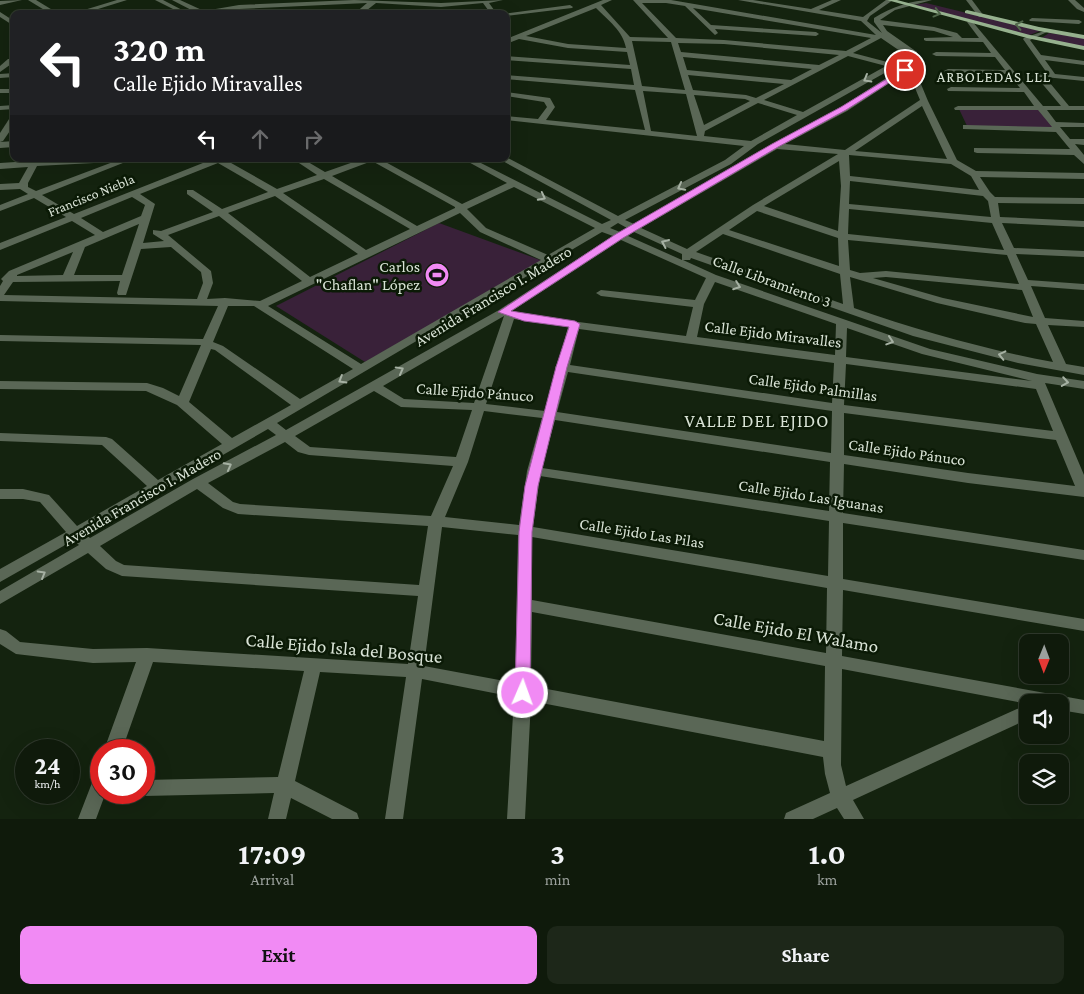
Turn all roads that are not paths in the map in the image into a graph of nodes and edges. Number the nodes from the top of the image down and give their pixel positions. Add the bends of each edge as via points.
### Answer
1 (19, 0) edge
2 (31, 0) edge
3 (91, 0) edge
4 (124, 0) edge
5 (158, 0) edge
6 (192, 0) edge
7 (376, 0) edge
8 (500, 0) edge
9 (563, 0) edge
10 (609, 0) edge
11 (637, 0) edge
12 (741, 0) edge
13 (778, 0) edge
14 (820, 0) edge
15 (838, 0) edge
16 (890, 0) edge
17 (926, 0) edge
18 (969, 0) edge
19 (1071, 0) edge
20 (484, 1) edge
21 (596, 2) edge
22 (0, 3) edge
23 (176, 3) edge
24 (253, 3) edge
25 (830, 3) junction
26 (767, 4) junction
27 (687, 5) junction
28 (909, 5) junction
29 (101, 6) junction
30 (571, 8) junction
31 (49, 10) edge
32 (88, 10) edge
33 (108, 10) edge
34 (194, 10) edge
35 (220, 10) edge
36 (362, 10) edge
37 (1084, 10) edge
38 (811, 11) junction
39 (1069, 12) dead end
40 (510, 14) edge
41 (981, 16) junction
42 (864, 19) junction
43 (877, 22) junction
44 (970, 22) junction
45 (1082, 25) edge
46 (709, 27) junction
47 (1042, 30) junction
48 (510, 33) edge
49 (879, 36) junction
50 (519, 37) junction
51 (1084, 37) edge
52 (1029, 38) junction
53 (628, 39) junction
54 (926, 39) dead end
55 (960, 39) junction
56 (510, 40) edge
57 (674, 40) junction
58 (984, 40) junction
59 (724, 42) junction
60 (1084, 48) edge
61 (630, 50) junction
62 (846, 53) junction
63 (678, 54) junction
64 (936, 54) dead end
65 (997, 55) junction
66 (1039, 57) junction
67 (510, 58) edge
68 (1084, 63) edge
69 (892, 65) junction
70 (910, 66) junction
71 (633, 67) junction
72 (819, 67) junction
73 (948, 71) dead end
74 (684, 72) junction
75 (1011, 72) junction
76 (1052, 75) junction
77 (510, 77) edge
78 (1080, 78) edge
79 (791, 82) junction
80 (1084, 85) edge
81 (639, 87) junction
82 (951, 88) dead end
83 (1024, 90) junction
84 (690, 92) junction
85 (510, 95) edge
86 (757, 100) junction
87 (924, 101) junction
88 (958, 108) dead end
89 (1067, 108) junction
90 (1084, 108) edge
91 (1040, 109) junction
92 (804, 115) junction
93 (510, 116) edge
94 (542, 120) junction
95 (10, 124) edge
96 (1084, 125) edge
97 (966, 127) dead end
98 (1055, 127) junction
99 (628, 129) junction
100 (648, 129) junction
101 (701, 132) junction
102 (0, 139) edge
103 (1067, 141) junction
104 (756, 142) junction
105 (1084, 142) edge
106 (779, 144) junction
107 (978, 150) dead end
108 (1076, 152) junction
109 (845, 153) junction
110 (1084, 160) edge
111 (28, 162) edge
112 (35, 162) edge
113 (121, 162) edge
114 (193, 162) edge
115 (211, 162) edge
116 (224, 162) edge
117 (302, 162) edge
118 (362, 162) edge
119 (379, 162) edge
120 (473, 162) edge
121 (509, 162) edge
122 (953, 162) junction
123 (0, 166) edge
124 (974, 174) junction
125 (325, 175) junction
126 (1084, 176) edge
127 (847, 178) junction
128 (514, 183) junction
129 (23, 186) junction
130 (0, 187) edge
131 (190, 192) dead end
132 (131, 193) junction
133 (276, 193) junction
134 (34, 195) junction
135 (989, 197) junction
136 (1084, 201) edge
137 (845, 206) junction
138 (460, 207) junction
139 (756, 207) junction
140 (0, 208) edge
141 (220, 213) junction
142 (68, 215) junction
143 (619, 220) junction
144 (996, 220) junction
145 (144, 224) junction
146 (1084, 224) edge
147 (602, 228) junction
148 (634, 228) junction
149 (416, 229) junction
150 (723, 230) junction
151 (161, 234) junction
152 (103, 236) junction
153 (620, 236) junction
154 (843, 236) junction
155 (0, 238) edge
156 (172, 244) junction
157 (0, 246) edge
158 (80, 246) junction
159 (137, 246) junction
160 (1010, 252) junction
161 (688, 253) junction
162 (364, 254) junction
163 (1084, 254) edge
164 (550, 260) junction
165 (683, 265) junction
166 (844, 271) junction
167 (856, 276) junction
168 (712, 277) junction
169 (67, 278) junction
170 (126, 278) junction
171 (5, 279) edge
172 (308, 281) junction
173 (1026, 285) junction
174 (1084, 286) edge
175 (601, 292) dead end
176 (122, 293) dead end
177 (1, 295) edge
178 (201, 301) junction
179 (225, 301) junction
180 (699, 304) junction
181 (260, 305) junction
182 (506, 313) junction
183 (846, 318) junction
184 (1042, 322) junction
185 (575, 324) junction
186 (1084, 324) edge
187 (0, 338) edge
188 (691, 340) junction
189 (208, 343) junction
190 (840, 358) junction
191 (561, 367) junction
192 (1061, 367) junction
193 (361, 369) junction
194 (1084, 371) edge
195 (1038, 382) junction
196 (0, 385) edge
197 (374, 385) junction
198 (1084, 385) edge
199 (182, 402) junction
200 (300, 404) junction
201 (480, 407) junction
202 (838, 408) junction
203 (549, 415) junction
204 (268, 423) junction
205 (287, 435) junction
206 (0, 436) edge
207 (1060, 436) junction
208 (230, 444) junction
209 (837, 459) junction
210 (461, 462) junction
211 (534, 471) junction
212 (198, 482) junction
213 (156, 486) junction
214 (1084, 492) edge
215 (0, 494) edge
216 (838, 517) junction
217 (436, 521) junction
218 (525, 532) junction
219 (75, 533) junction
220 (91, 546) junction
221 (1084, 555) edge
222 (0, 576) edge
223 (837, 583) junction
224 (425, 591) junction
225 (0, 598) edge
226 (525, 605) junction
227 (1084, 625) edge
228 (0, 636) edge
229 (147, 655) junction
230 (833, 660) junction
231 (314, 664) junction
232 (413, 671) junction
233 (523, 693) junction
234 (1019, 696) edge
235 (1069, 705) edge
236 (1084, 707) edge
237 (1019, 715) edge
238 (116, 739) edge
239 (832, 751) junction
240 (285, 785) junction
241 (155, 788) edge
242 (840, 798) junction
243 (93, 804) edge
244 (87, 819) edge
245 (277, 819) edge
246 (350, 819) edge
247 (394, 819) edge
248 (516, 819) edge
249 (792, 819) edge
250 (855, 819) edge

1 - 22 street
2 - 31 street
3 - 29 street
4 - 29 street
5 - 23 street
6 - 23 street
7 - 20 street via 434,5
7 - 24 street
7 - 36 street
8 - 20 street
9 - 30 street
10 - 21 street
11 - 27 street
11 - 57 street
12 - 26 street
13 - 26 street
14 - 25 street
15 - 25 street
16 - 28 main road
16 - 42 street
17 - 28 street
17 - 41 main road
18 - 41 street
19 - 37 street
21 - 30 street
21 - 50 street
21 - 53 street
23 - 34 street
24 - 35 street
25 - 38 street
26 - 38 street
27 - 46 street
27 - 49 street
28 - 43 street via 880,14
28 -> 44 main road
29 - 32 street
29 - 33 street
30 - 40 street
30 - 48 street
38 - 42 street
39 - 45 street
47 -> 41 main road
42 - 49 street
43 - 49 street
43 - 55 street via 940,29
44 - 52 main road
44 - 58 street
45 - 47 street via 1032,20
46 - 49 street
46 - 59 street
47 - 51 main road
47 - 52 street
49 - 62 street
49 - 69 street via 905,52 903,59
49 - 70 street via 913,52
50 - 56 street
50 - 61 street via 568,46
52 - 60 main road
52 - 66 street via 1026,39
53 - 57 street
53 - 61 street
54 - 55 street
55 - 58 street
57 - 59 street
57 - 63 street
58 - 65 street
59 - 62 street
61 - 71 street
62 - 69 street
62 - 72 street
63 - 72 street
63 - 74 street
64 - 65 street
65 - 75 street
66 - 68 street
66 - 76 street
67 - 71 street
69 -> 92 street, Avenida Francisco I. Madero
70 - 87 street
70 - 106 street, Avenida Francisco I. Madero via 844,109
71 - 81 street
72 - 79 street
73 - 75 street
74 - 79 street
74 - 84 street
75 - 83 street
76 - 78 street
76 - 89 street via 1038,74
77 - 81 street
78 - 80 street
79 - 86 street
81 - 84 street
81 - 100 street
82 - 83 street
83 - 91 street
84 - 86 street
84 - 101 street
85 - 94 street via 547,100 550,107
86 - 92 street
86 - 101 street
87 - 109 street
87 - 122 street
88 - 91 street
89 - 90 street
89 - 91 street
91 - 98 street
92 - 104 street, Avenida Francisco I. Madero
93 - 94 street
94 - 99 street
95 - 102 street
96 - 98 street
97 - 98 street
98 - 103 street
99 - 100 street
99 - 104 street
100 - 101 street
101 - 104 street
103 - 105 street
103 - 108 street
104 - 106 street
104 -> 143 street, Avenida Francisco I. Madero via 728,162
106 - 109 street
106 - 148 street, Avenida Francisco I. Madero
107 - 108 street
108 - 110 street
109 - 122 street
109 - 127 street
109 - 139 street
111 - 123 street
112 - 129 street
113 - 134 street
114 - 142 street, Francisco Niebla
115 - 132 street, Francisco Niebla
116 - 133 street
117 - 125 street
118 - 125 street
119 - 138 street
120 - 128 street, Calle Libramiento 3
121 - 143 street, Calle Libramiento 3
122 - 124 street
124 - 126 street
124 - 135 street
125 - 133 street
125 - 149 street
127 - 135 street
127 - 137 street
128 - 138 street
128 -> 147 street, Calle Libramiento 3
129 - 130 street
129 - 134 street
131 - 141 street
132 - 142 street, Francisco Niebla
132 - 145 street via 150,204
133 - 141 street
133 - 162 street
134 - 140 street
134 - 142 street
135 - 136 street
135 - 144 street
137 - 144 street
137 - 154 street
138 - 149 street
138 - 164 street via 477,227
139 - 150 street
139 - 154 street
141 - 151 street
141 - 172 street
142 - 152 street
142 - 155 street, Francisco Niebla
142 - 157 street, Francisco Niebla
143 - 147 street, Avenida Francisco I. Madero
143 - 148 street, Calle Libramiento 3
144 - 146 street
144 - 160 street
145 - 151 street
145 - 152 street
145 - 159 street
147 - 153 street, Calle Libramiento 3
147 - 164 street, Avenida Francisco I. Madero
148 - 153 street, Avenida Francisco I. Madero
161 -> 148 street, Calle Libramiento 3
149 - 162 street
150 - 161 street
150 - 166 street
151 - 156 street
152 - 158 street
153 - 165 street, Calle Libramiento 3
153 - 182 street, Avenida Francisco I. Madero
154 - 160 street
154 - 166 street
156 - 159 street
156 - 178 street via 206,271 208,282
158 - 169 street
158 - 171 street
159 - 170 street
160 - 163 street
160 - 173 street
161 - 165 street
161 - 183 street, Calle Libramiento 3
162 - 172 street
164 - 193 street, Avenida Francisco I. Madero
165 - 168 street, Calle Libramiento 3
166 - 167 street
166 - 183 street
167 - 173 street via 886,274
167 - 184 street via 940,301
168 - 180 street
168 -> 183 street, Calle Libramiento 3
169 - 170 street
169 - 171 street
170 - 176 street
171 - 177 street
172 - 181 street
173 - 174 street
173 - 184 street
175 - 180 street
177 - 178 street
178 - 179 street
179 - 181 street via 249,301
179 - 189 street
180 - 188 street
181 - 193 street
182 - 185 street, Calle Ejido Miravalles
197 -> 182 street, Avenida Francisco I. Madero
182 - 201 street
183 - 190 street
192 -> 183 street, Calle Libramiento 3
183 -> 195 street, Calle Libramiento 3 via 926,352
184 - 186 street
184 - 192 street
185 - 188 street, Calle Ejido Miravalles
185 - 191 street
187 - 189 street
188 - 190 street, Calle Ejido Miravalles
189 - 199 street
189 - 200 street
190 - 195 street, Calle Ejido Miravalles
190 - 202 street
191 - 202 street, Calle Ejido Palmillas
191 - 203 street
192 - 194 street, Calle Libramiento 3
193 -> 200 street, Avenida Francisco I. Madero
195 -> 198 street, Calle Libramiento 3
195 - 207 street
196 - 199 street via 147,387
197 - 201 street, Calle Ejido Pánuco via 401,403
197 - 205 street, Avenida Francisco I. Madero
199 - 208 street
200 - 204 street, Avenida Francisco I. Madero
201 - 203 street, Calle Ejido Pánuco
201 - 210 street
202 - 207 street, Calle Ejido Palmillas
202 - 209 street
203 - 209 street, Calle Ejido Pánuco
203 - 211 street
204 - 205 street
204 - 208 street, Avenida Francisco I. Madero
205 - 210 street via 309,452
212 -> 205 street, Avenida Francisco I. Madero
206 - 213 street via 101,440
207 - 214 street
208 - 213 street, Avenida Francisco I. Madero
209 - 214 street, Calle Ejido Pánuco
209 - 216 street
210 - 217 street
211 - 216 street, Calle Ejido Las Iguanas
211 - 218 street
212 - 217 street, Calle Ejido Las Pilas via 238,509
212 - 220 street, Avenida Francisco I. Madero
213 - 219 street, Avenida Francisco I. Madero
215 - 219 street via 44,498
216 - 221 street, Calle Ejido Las Iguanas
216 - 223 street
217 - 218 street, Calle Ejido Las Pilas
217 - 224 street
218 - 223 street, Calle Ejido Las Pilas
218 - 226 street
219 - 220 street
219 - 222 street, Avenida Francisco I. Madero
220 - 224 street via 111,565 136,572
225 -> 220 street, Avenida Francisco I. Madero
223 - 227 street, Calle Ejido Las Pilas
223 - 230 street
224 - 232 street
226 - 230 street, Calle Ejido El Walamo
226 - 233 street
228 - 229 street, Calle Ejido Isla del Bosque via 16,648 93,656
229 - 231 street, Calle Ejido Isla del Bosque
229 - 238 street
230 - 234 street, Calle Ejido El Walamo
230 - 239 street
231 - 232 street, Calle Ejido Isla del Bosque
231 - 240 street
232 - 233 street, Calle Ejido Isla del Bosque
232 - 247 street
233 - 239 street, Calle Ejido Isla del Bosque
233 - 248 street
235 - 236 street, Calle Ejido El Walamo
237 - 242 street
239 - 242 street via 834,780
240 - 241 street
240 - 245 street
240 - 246 street
242 - 249 street
242 - 250 street
243 - 244 street

